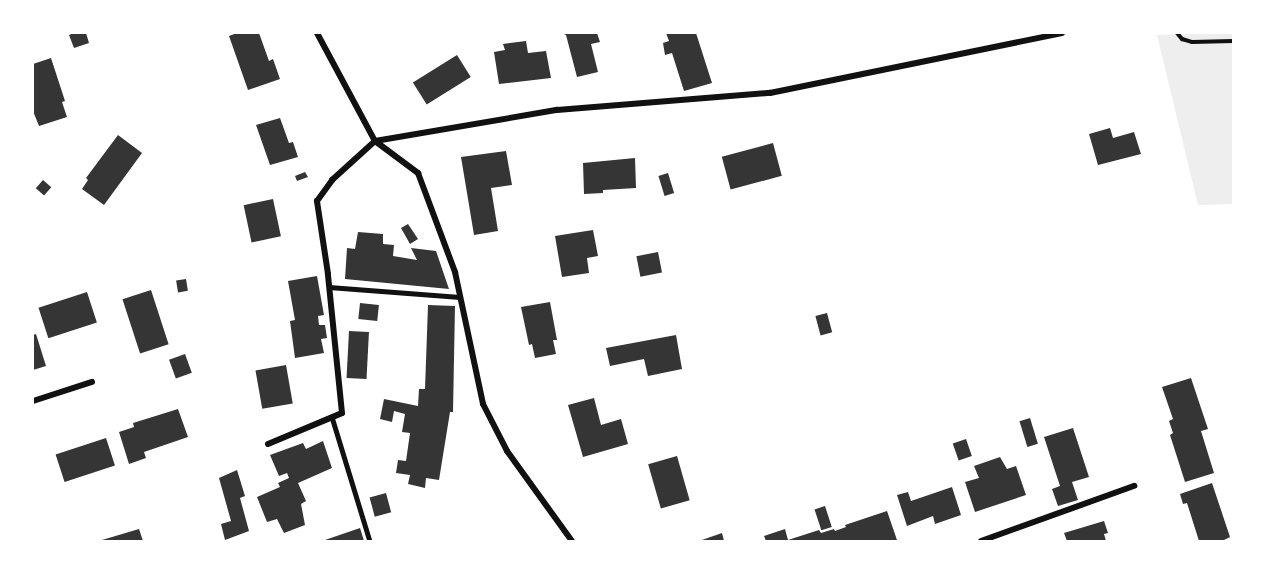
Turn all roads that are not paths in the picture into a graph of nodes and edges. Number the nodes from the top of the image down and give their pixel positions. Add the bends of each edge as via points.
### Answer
1 (316, 33) edge
2 (1062, 33) edge
3 (375, 141) junction
4 (330, 287) junction
5 (460, 297) junction
6 (92, 382) dead end
7 (33, 401) edge
8 (332, 417) junction
9 (268, 444) dead end
10 (1134, 486) dead end
11 (370, 541) edge
12 (572, 541) edge
13 (981, 541) edge

1 - 3 street
2 - 3 street via 770,93 557,110
3 - 4 street via 332,180 317,201
3 - 5 street via 418,173 455,272
4 - 5 lane
4 - 8 street via 342,413
5 - 12 street via 483,404 507,451
6 - 7 street
8 - 9 street
8 - 11 lane
10 - 13 street

